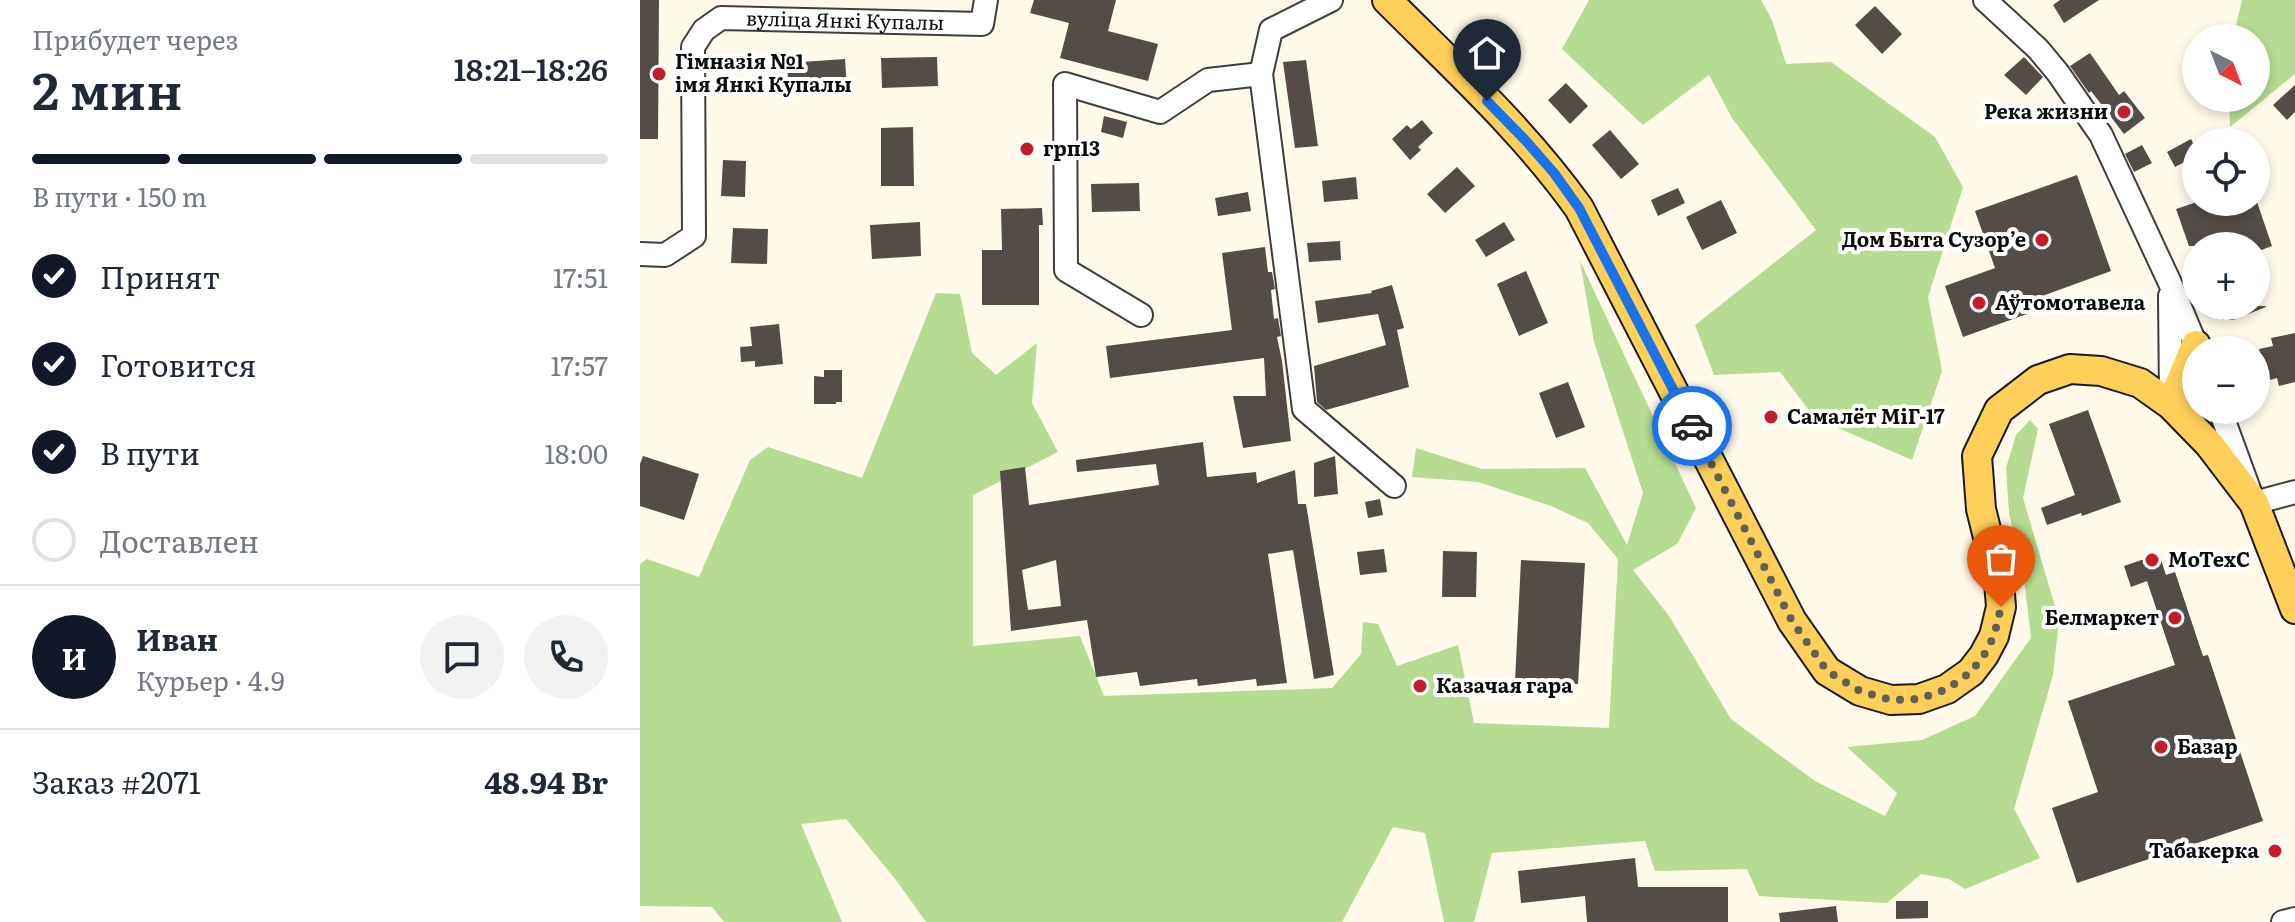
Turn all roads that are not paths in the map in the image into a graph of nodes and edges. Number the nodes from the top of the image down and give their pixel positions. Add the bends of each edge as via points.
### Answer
1 (986, 0) edge
2 (1331, 0) edge
3 (1387, 0) edge
4 (1985, 0) edge
5 (1261, 74) junction
6 (640, 254) edge
7 (2170, 283) junction
8 (1141, 315) dead end
9 (2192, 336) edge
10 (2182, 380) edge
11 (2171, 405) junction
12 (2225, 424) edge
13 (1394, 486) dead end
14 (2295, 492) edge
15 (2254, 503) junction
16 (2295, 609) edge
17 (2295, 919) edge
18 (2283, 922) edge

1 - 6 street, вуліца Янкі Купалы via 982,24 721,18 704,30 693,47 694,236 665,255
2 - 5 street via 1271,30
3 - 11 main road via 1526,141 1579,208 1792,621 1827,671 1860,691 1891,700 1919,699 1947,689 1971,672 1994,636 2001,607 1999,582 1981,509 1977,456 1999,410 2038,380 2070,369 2101,371 2140,383
4 - 7 street via 2038,49 2101,135
5 - 8 street via 1208,80 1160,112 1065,84 1066,270
5 - 13 street via 1304,409
7 - 9 street
7 - 11 street
10 - 11 main road
11 - 15 main road
12 - 15 street
14 - 15 street
15 - 16 main road
17 - 18 street

